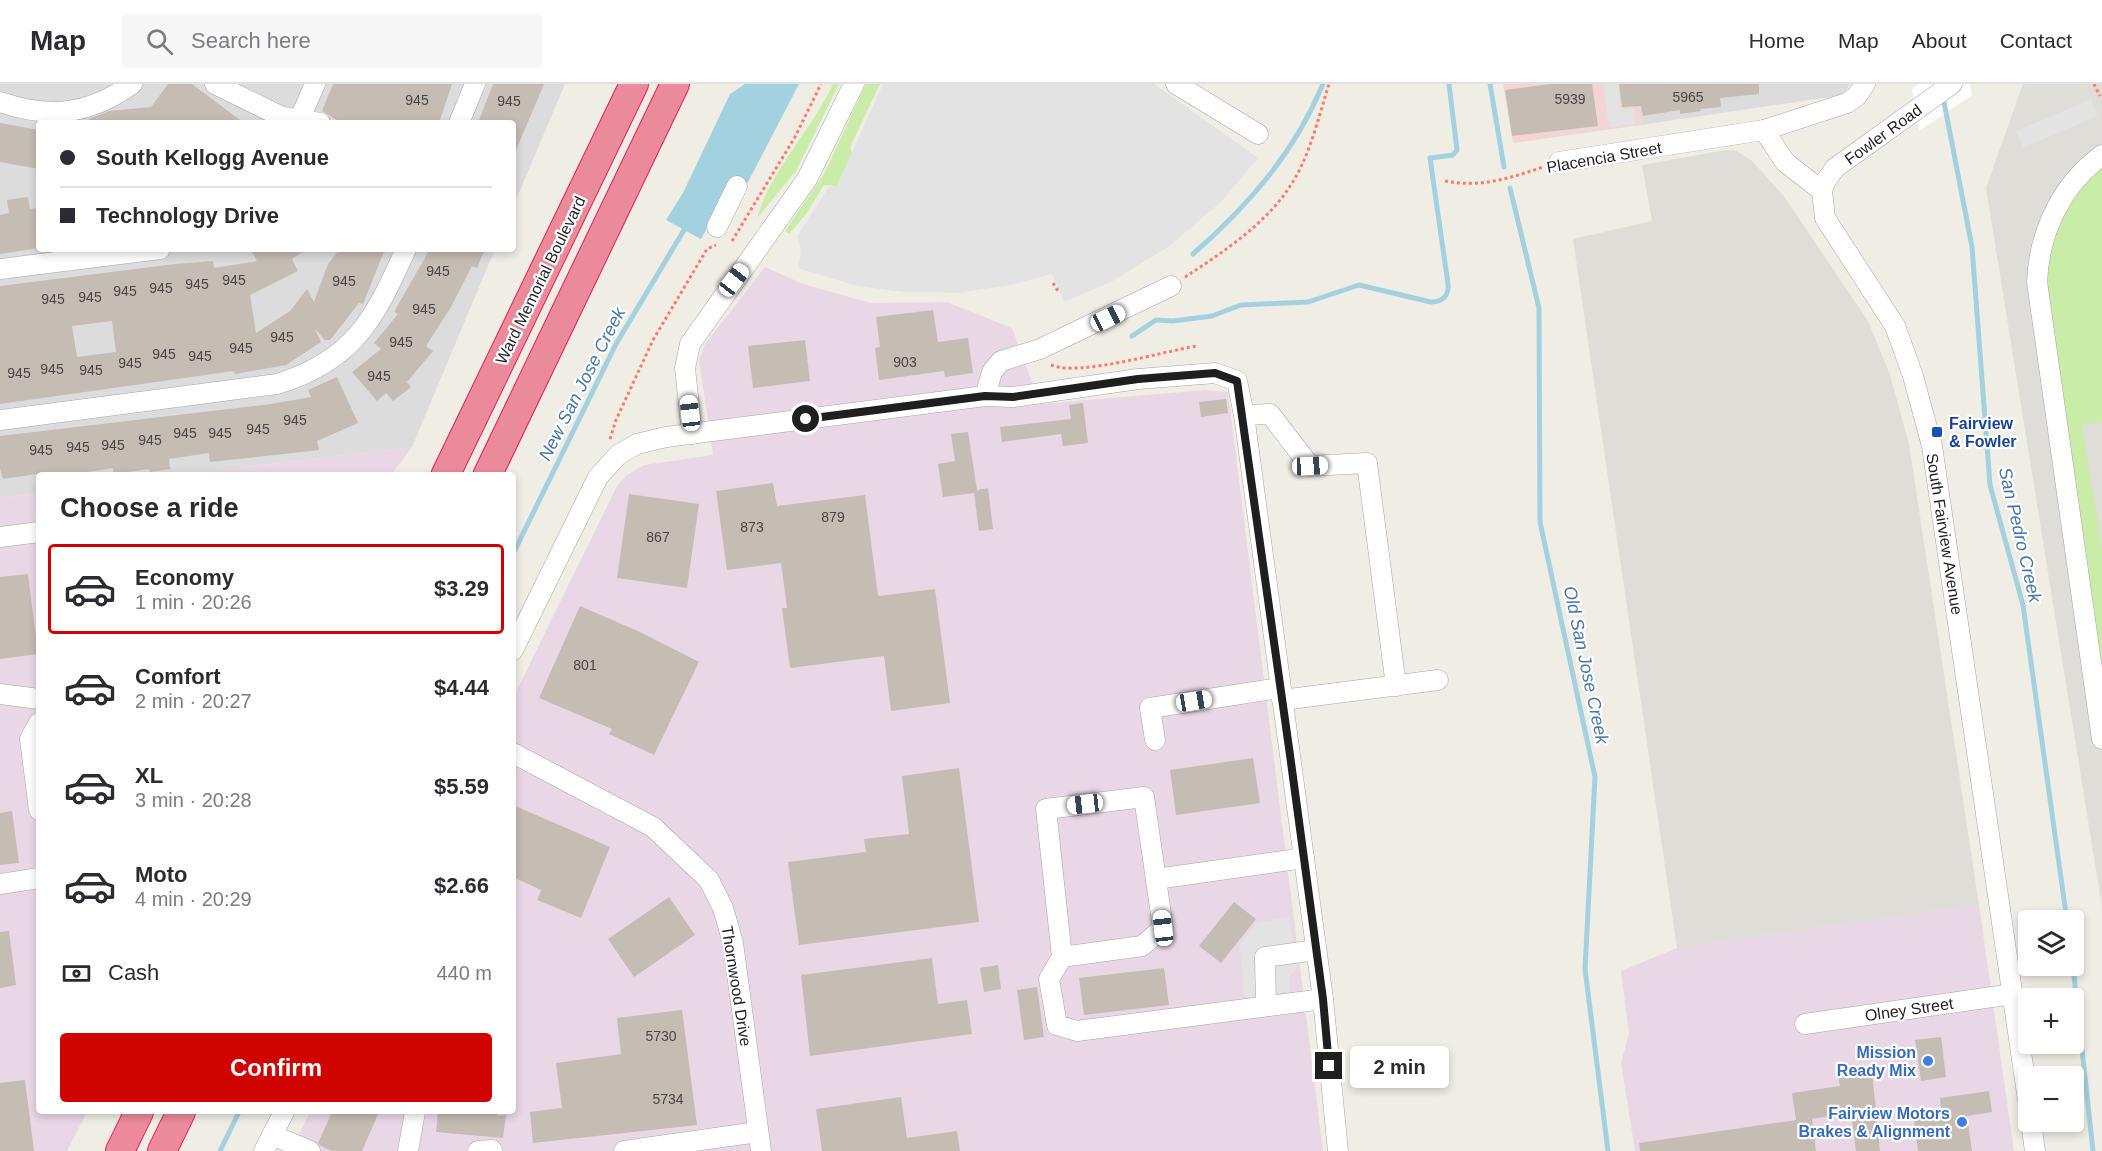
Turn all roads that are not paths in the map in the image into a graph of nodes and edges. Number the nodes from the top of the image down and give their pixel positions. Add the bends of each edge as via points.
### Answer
1 (132, 84) edge
2 (215, 84) edge
3 (315, 84) edge
4 (475, 84) edge
5 (634, 84) edge
6 (675, 84) edge
7 (854, 84) edge
8 (1176, 84) edge
9 (1865, 84) edge
10 (1952, 84) edge
11 (1204, 90) edge
12 (0, 102) edge
13 (295, 120) edge
14 (299, 120) edge
15 (460, 120) edge
16 (1764, 130) junction
17 (1258, 134) dead end
18 (2102, 155) edge
19 (1559, 162) road end
20 (737, 186) dead end
21 (1822, 191) junction
22 (717, 227) dead end
23 (137, 252) edge
24 (405, 252) edge
25 (0, 270) edge
26 (1171, 286) road end
27 (985, 396) junction
28 (1244, 415) junction
29 (0, 420) edge
30 (692, 434) junction
31 (448, 472) edge
32 (489, 472) edge
33 (36, 532) edge
34 (0, 537) edge
35 (516, 644) edge
36 (1438, 680) dead end
37 (1396, 686) junction
38 (0, 694) edge
39 (1281, 694) junction
40 (36, 699) edge
41 (36, 728) edge
42 (2102, 739) edge
43 (1155, 740) dead end
44 (516, 755) edge
45 (36, 786) edge
46 (1304, 858) junction
47 (36, 878) edge
48 (1156, 879) junction
49 (0, 884) edge
50 (1316, 951) junction
51 (1062, 957) junction
52 (2013, 994) junction
53 (1323, 999) junction
54 (1266, 1005) junction
55 (1804, 1024) dead end
56 (2023, 1066) edge
57 (138, 1114) edge
58 (180, 1114) edge
59 (283, 1114) edge
60 (415, 1114) edge
61 (2032, 1132) edge
62 (759, 1142) edge
63 (268, 1143) edge
64 (120, 1151) edge
65 (162, 1151) edge
66 (310, 1151) edge
67 (408, 1151) edge
68 (624, 1151) edge
69 (1338, 1151) edge
70 (2035, 1151) edge

1 - 12 street via 111,99 74,111 25,111
2 - 13 street
3 - 14 street
4 - 15 street
5 - 31 highway, Ward Memorial Boulevard
6 - 32 highway
7 - 30 street via 807,179 690,344 685,368
8 - 11 street
9 - 16 street via 1847,103
10 - 21 street, Fowler Road via 1835,168
11 - 17 street
16 - 19 street, Placencia Street
16 - 21 street via 1785,162
18 - 42 street via 2081,173 2052,216 2041,247 2037,282
20 - 22 street
21 - 52 street, South Fairview Avenue via 1822,210 1829,226 1895,326 1932,446
23 - 25 street
24 - 29 street via 382,304 366,326 334,358 304,376 278,384
26 - 27 street via 1040,349 1001,361 992,372
27 - 28 street via 1013,397 1138,379 1215,373 1237,381
27 - 30 street
28 - 37 street via 1270,414 1310,466 1367,463
28 - 39 street
30 - 35 street via 637,444 605,467
33 - 34 street
36 - 37 street
37 - 39 street
38 - 40 street
39 - 43 street via 1150,708
39 - 46 street
41 - 45 street via 30,739
44 - 62 street, Thornwood Drive via 653,827 708,880 723,908 733,943
46 - 48 street
46 - 50 street
47 - 49 street
48 - 51 street via 1163,928 1142,946
48 - 51 street via 1144,797 1046,809
50 - 53 street
50 - 54 street via 1265,957
51 - 54 street via 1049,979 1057,1025 1077,1031
52 - 55 street, Olney Street
52 - 56 street, South Fairview Avenue
53 - 54 street
53 - 69 street
57 - 64 highway
58 - 65 highway
59 - 63 street
60 - 67 street
61 - 70 street
62 - 68 street
63 - 66 street

